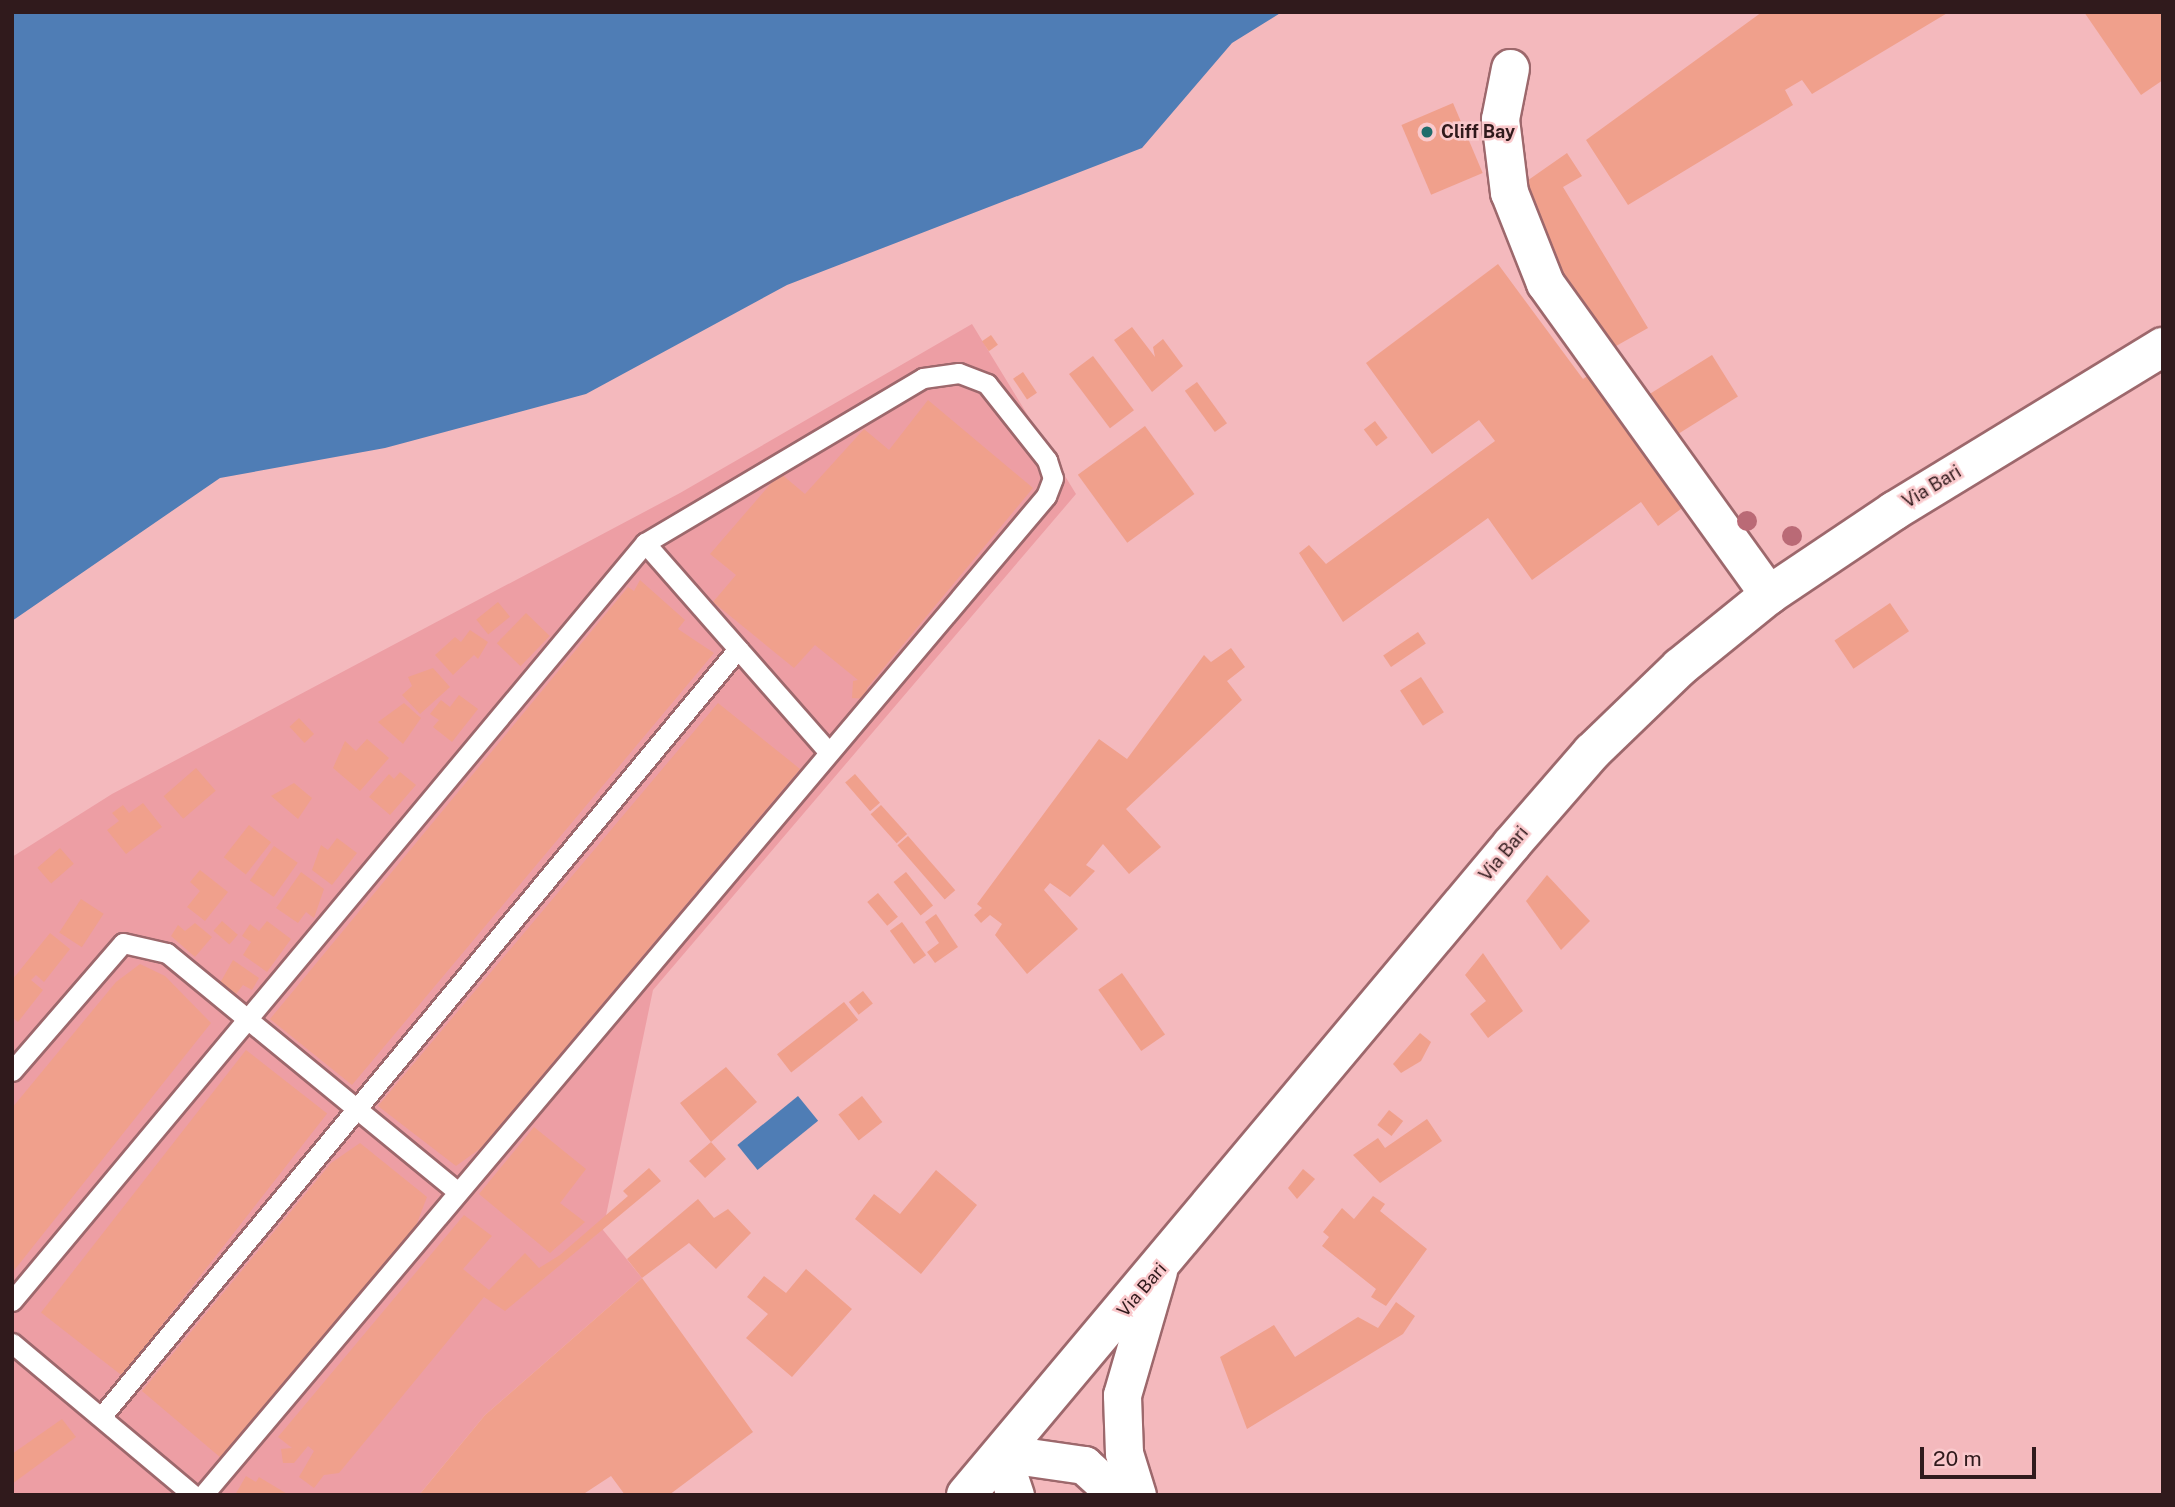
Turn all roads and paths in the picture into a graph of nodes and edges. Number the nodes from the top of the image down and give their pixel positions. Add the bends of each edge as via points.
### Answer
1 (1510, 68) dead end
2 (2163, 347) edge
3 (645, 542) junction
4 (1769, 595) junction
5 (738, 649) junction
6 (828, 751) junction
7 (247, 1019) junction
8 (12, 1071) edge
9 (354, 1107) junction
10 (457, 1191) junction
11 (1158, 1271) junction
12 (12, 1301) edge
13 (12, 1343) edge
14 (102, 1417) junction
15 (1000, 1453) junction
16 (193, 1495) edge
17 (204, 1495) edge
18 (966, 1495) edge
19 (1015, 1495) edge
20 (1117, 1495) edge
21 (1136, 1495) edge

1 - 4 street via 1500,119 1509,192 1545,283
2 - 4 main road, Via Bari
3 - 5 lane
3 - 6 lane via 923,378 959,373 987,384 1047,460 1053,478 1046,496
3 - 7 lane
4 - 11 main road, Via Bari via 1592,752
5 - 6 lane
5 - 9 lane
6 - 10 lane
7 - 8 lane via 167,953 123,943
7 - 9 lane
7 - 12 lane
9 - 10 lane
9 - 14 lane
10 - 17 lane
11 - 15 main road, Via Bari
11 - 21 street via 1122,1395 1124,1453
13 - 14 lane
14 - 16 lane
15 - 18 main road, Via Bari
15 - 19 street
15 - 20 street via 1084,1465

